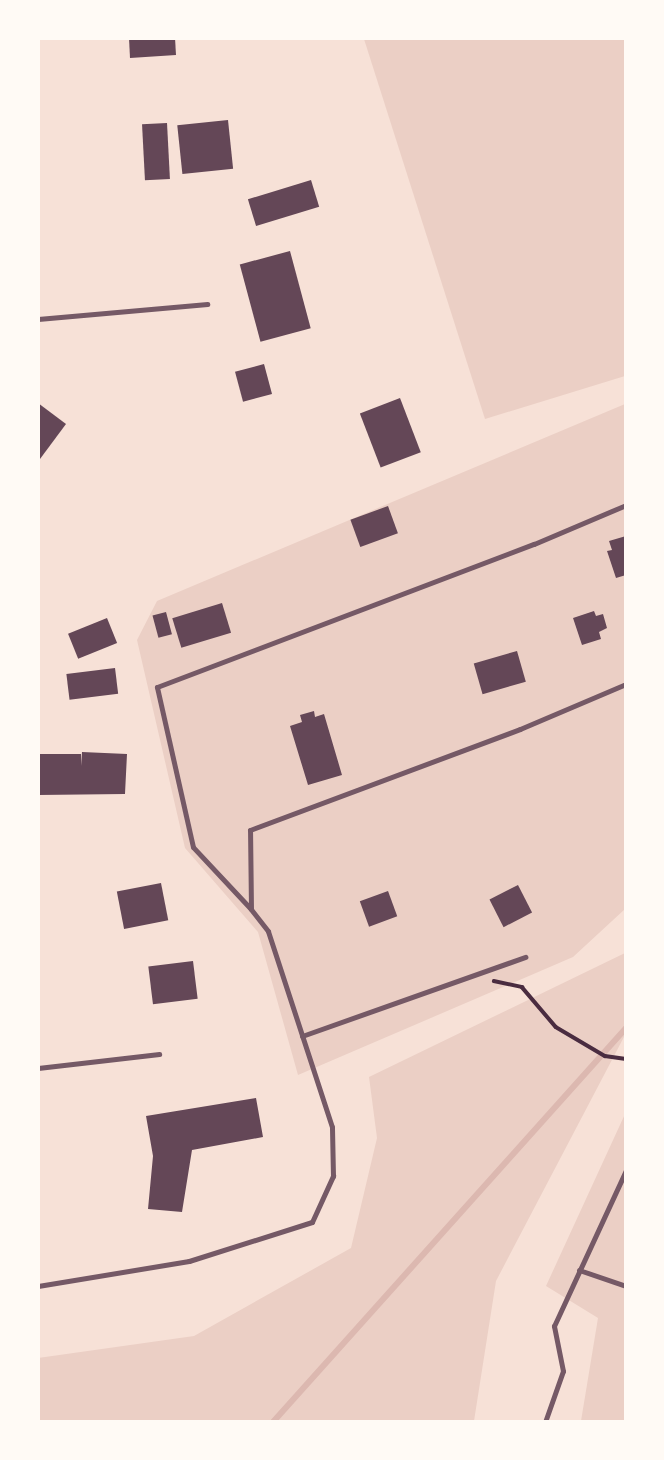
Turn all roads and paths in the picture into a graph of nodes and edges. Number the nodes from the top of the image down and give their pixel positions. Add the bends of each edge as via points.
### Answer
1 (207, 304) dead end
2 (38, 319) edge
3 (625, 505) edge
4 (625, 684) edge
5 (251, 909) junction
6 (525, 957) dead end
7 (472, 976) junction
8 (302, 1037) junction
9 (159, 1054) dead end
10 (625, 1059) edge
11 (38, 1068) edge
12 (625, 1170) edge
13 (579, 1270) junction
14 (38, 1286) edge
15 (625, 1286) edge
16 (545, 1422) edge

1 - 2 lane
3 - 5 lane via 157,687 193,846
4 - 5 lane via 520,729 250,830
5 - 8 lane via 268,931
6 - 7 lane
7 - 8 lane
7 - 10 path via 522,987 556,1027 605,1056
8 - 14 lane via 332,1127 333,1176 312,1222 189,1261
9 - 11 lane
12 - 13 lane
13 - 15 lane
13 - 16 lane via 554,1326 563,1371

